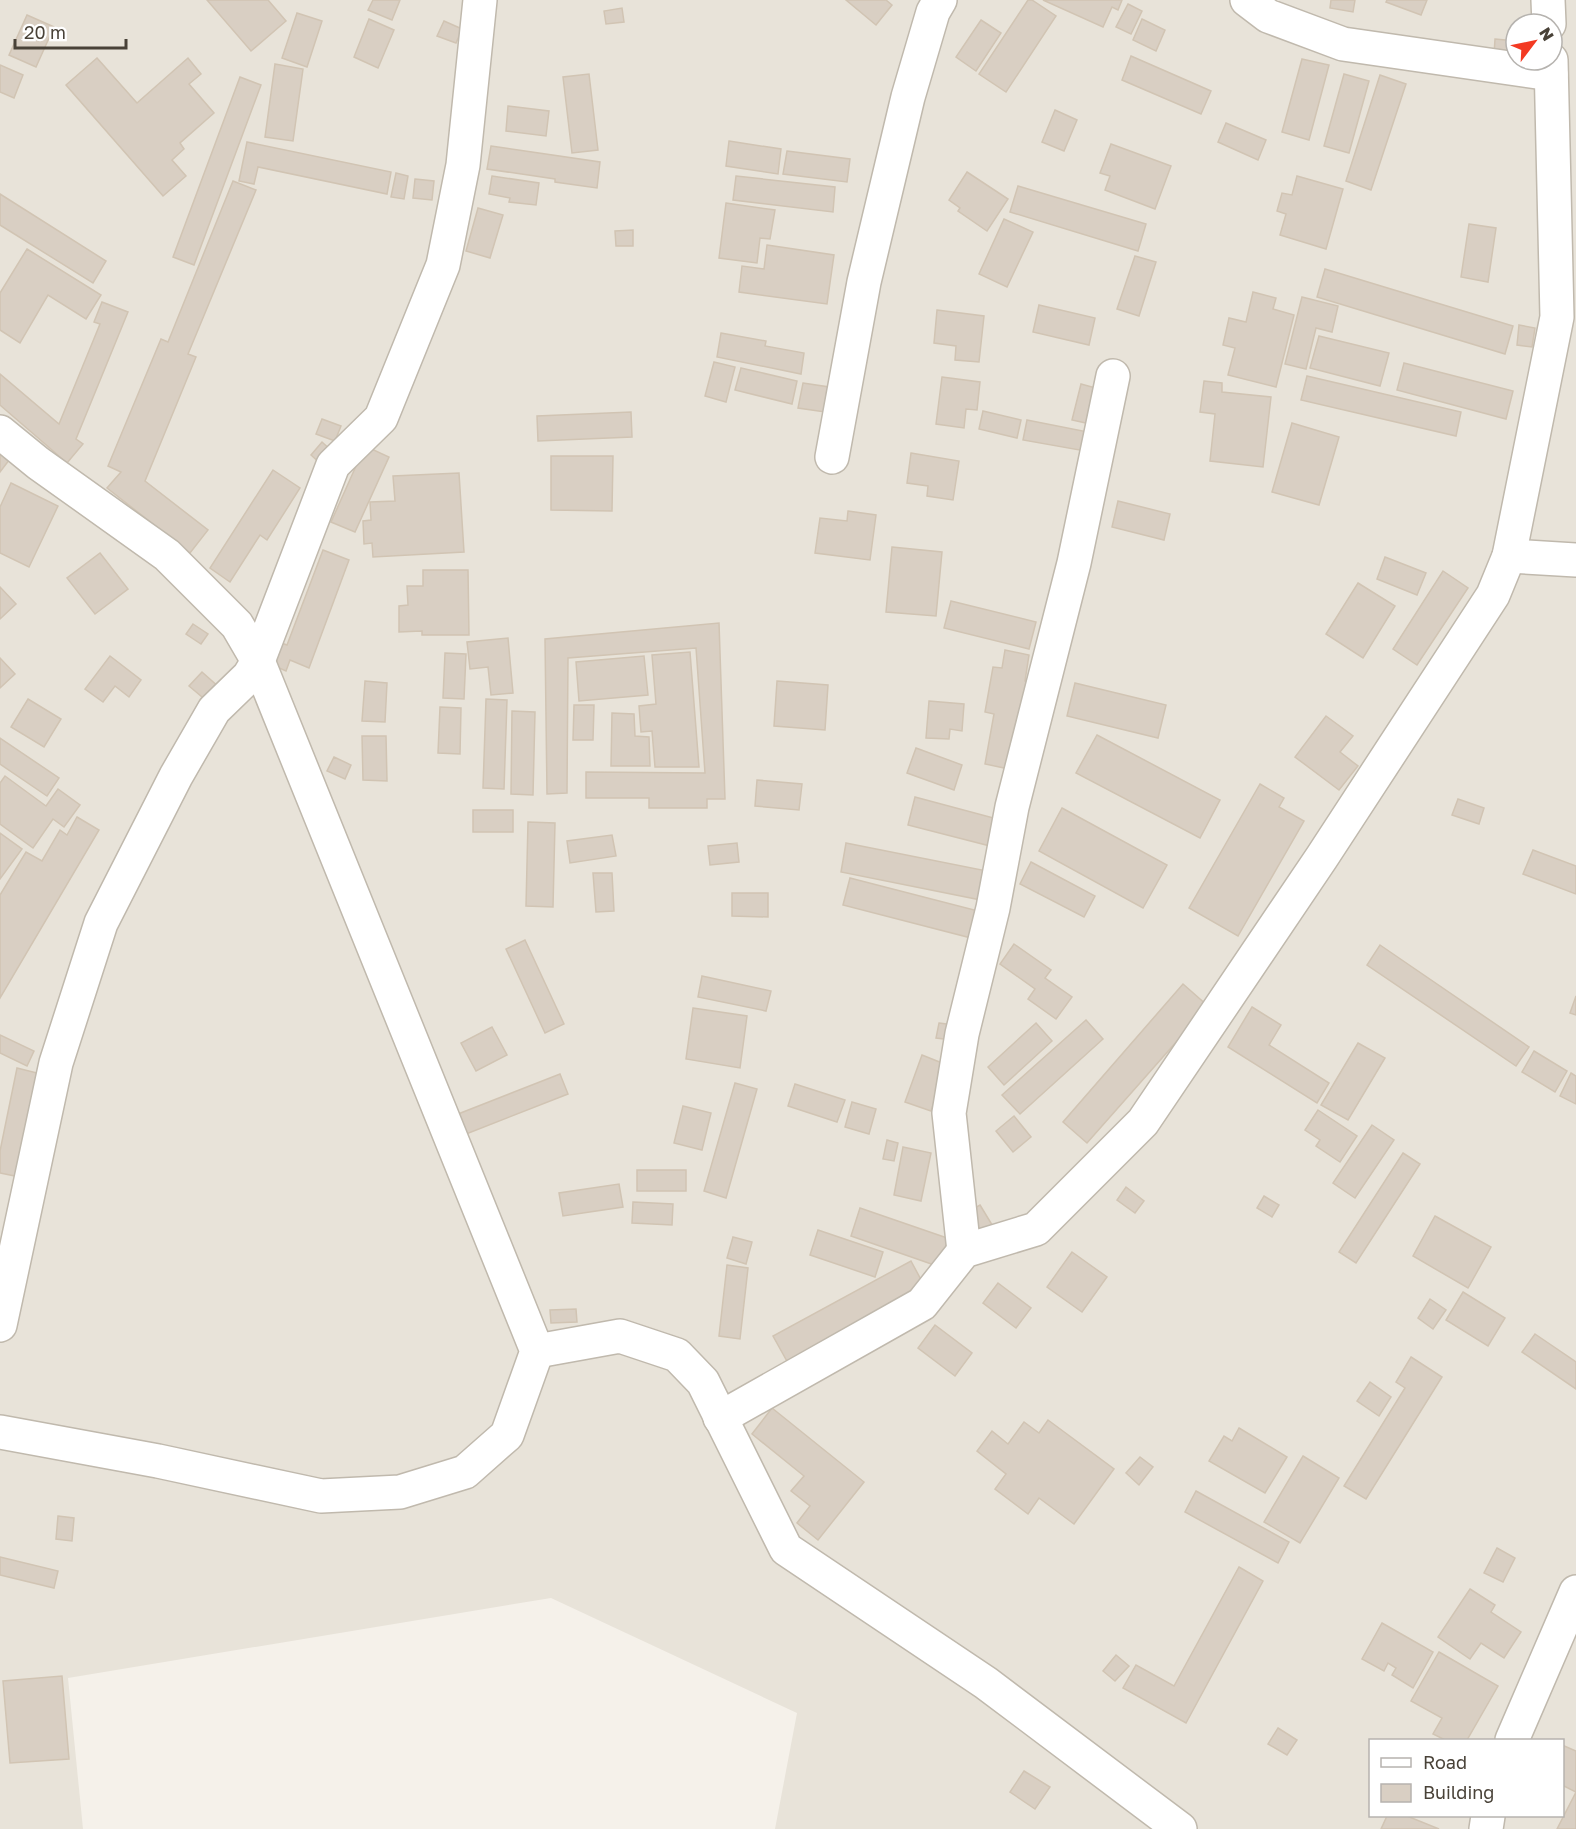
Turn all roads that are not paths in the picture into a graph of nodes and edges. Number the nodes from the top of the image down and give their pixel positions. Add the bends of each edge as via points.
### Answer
1 (480, 0) edge
2 (940, 0) edge
3 (1247, 0) edge
4 (1504, 62) edge
5 (1551, 72) edge
6 (1113, 376) dead end
7 (0, 432) edge
8 (832, 457) dead end
9 (1509, 556) junction
10 (1576, 560) edge
11 (258, 661) junction
12 (964, 1251) junction
13 (0, 1326) edge
14 (537, 1351) junction
15 (720, 1418) junction
16 (0, 1432) edge
17 (1576, 1592) edge
18 (1512, 1739) edge
19 (1180, 1829) edge

1 - 11 street via 463,165 443,265 381,418 333,465
2 - 8 street via 908,97 864,282
3 - 4 street via 1268,16 1343,44
5 - 9 street via 1557,316
6 - 12 street via 1074,563 1012,807 993,908 962,1034 949,1113
7 - 11 street via 167,555 237,625
9 - 10 street
9 - 12 street via 1493,595 1143,1122 1036,1229
11 - 13 street via 249,676 214,710 101,923 56,1063
11 - 14 street
12 - 15 street via 922,1304
14 - 15 street via 620,1336 677,1355 703,1382
14 - 16 street via 507,1435 465,1472 400,1492 321,1496
15 - 19 street via 786,1549 986,1683
17 - 18 street

